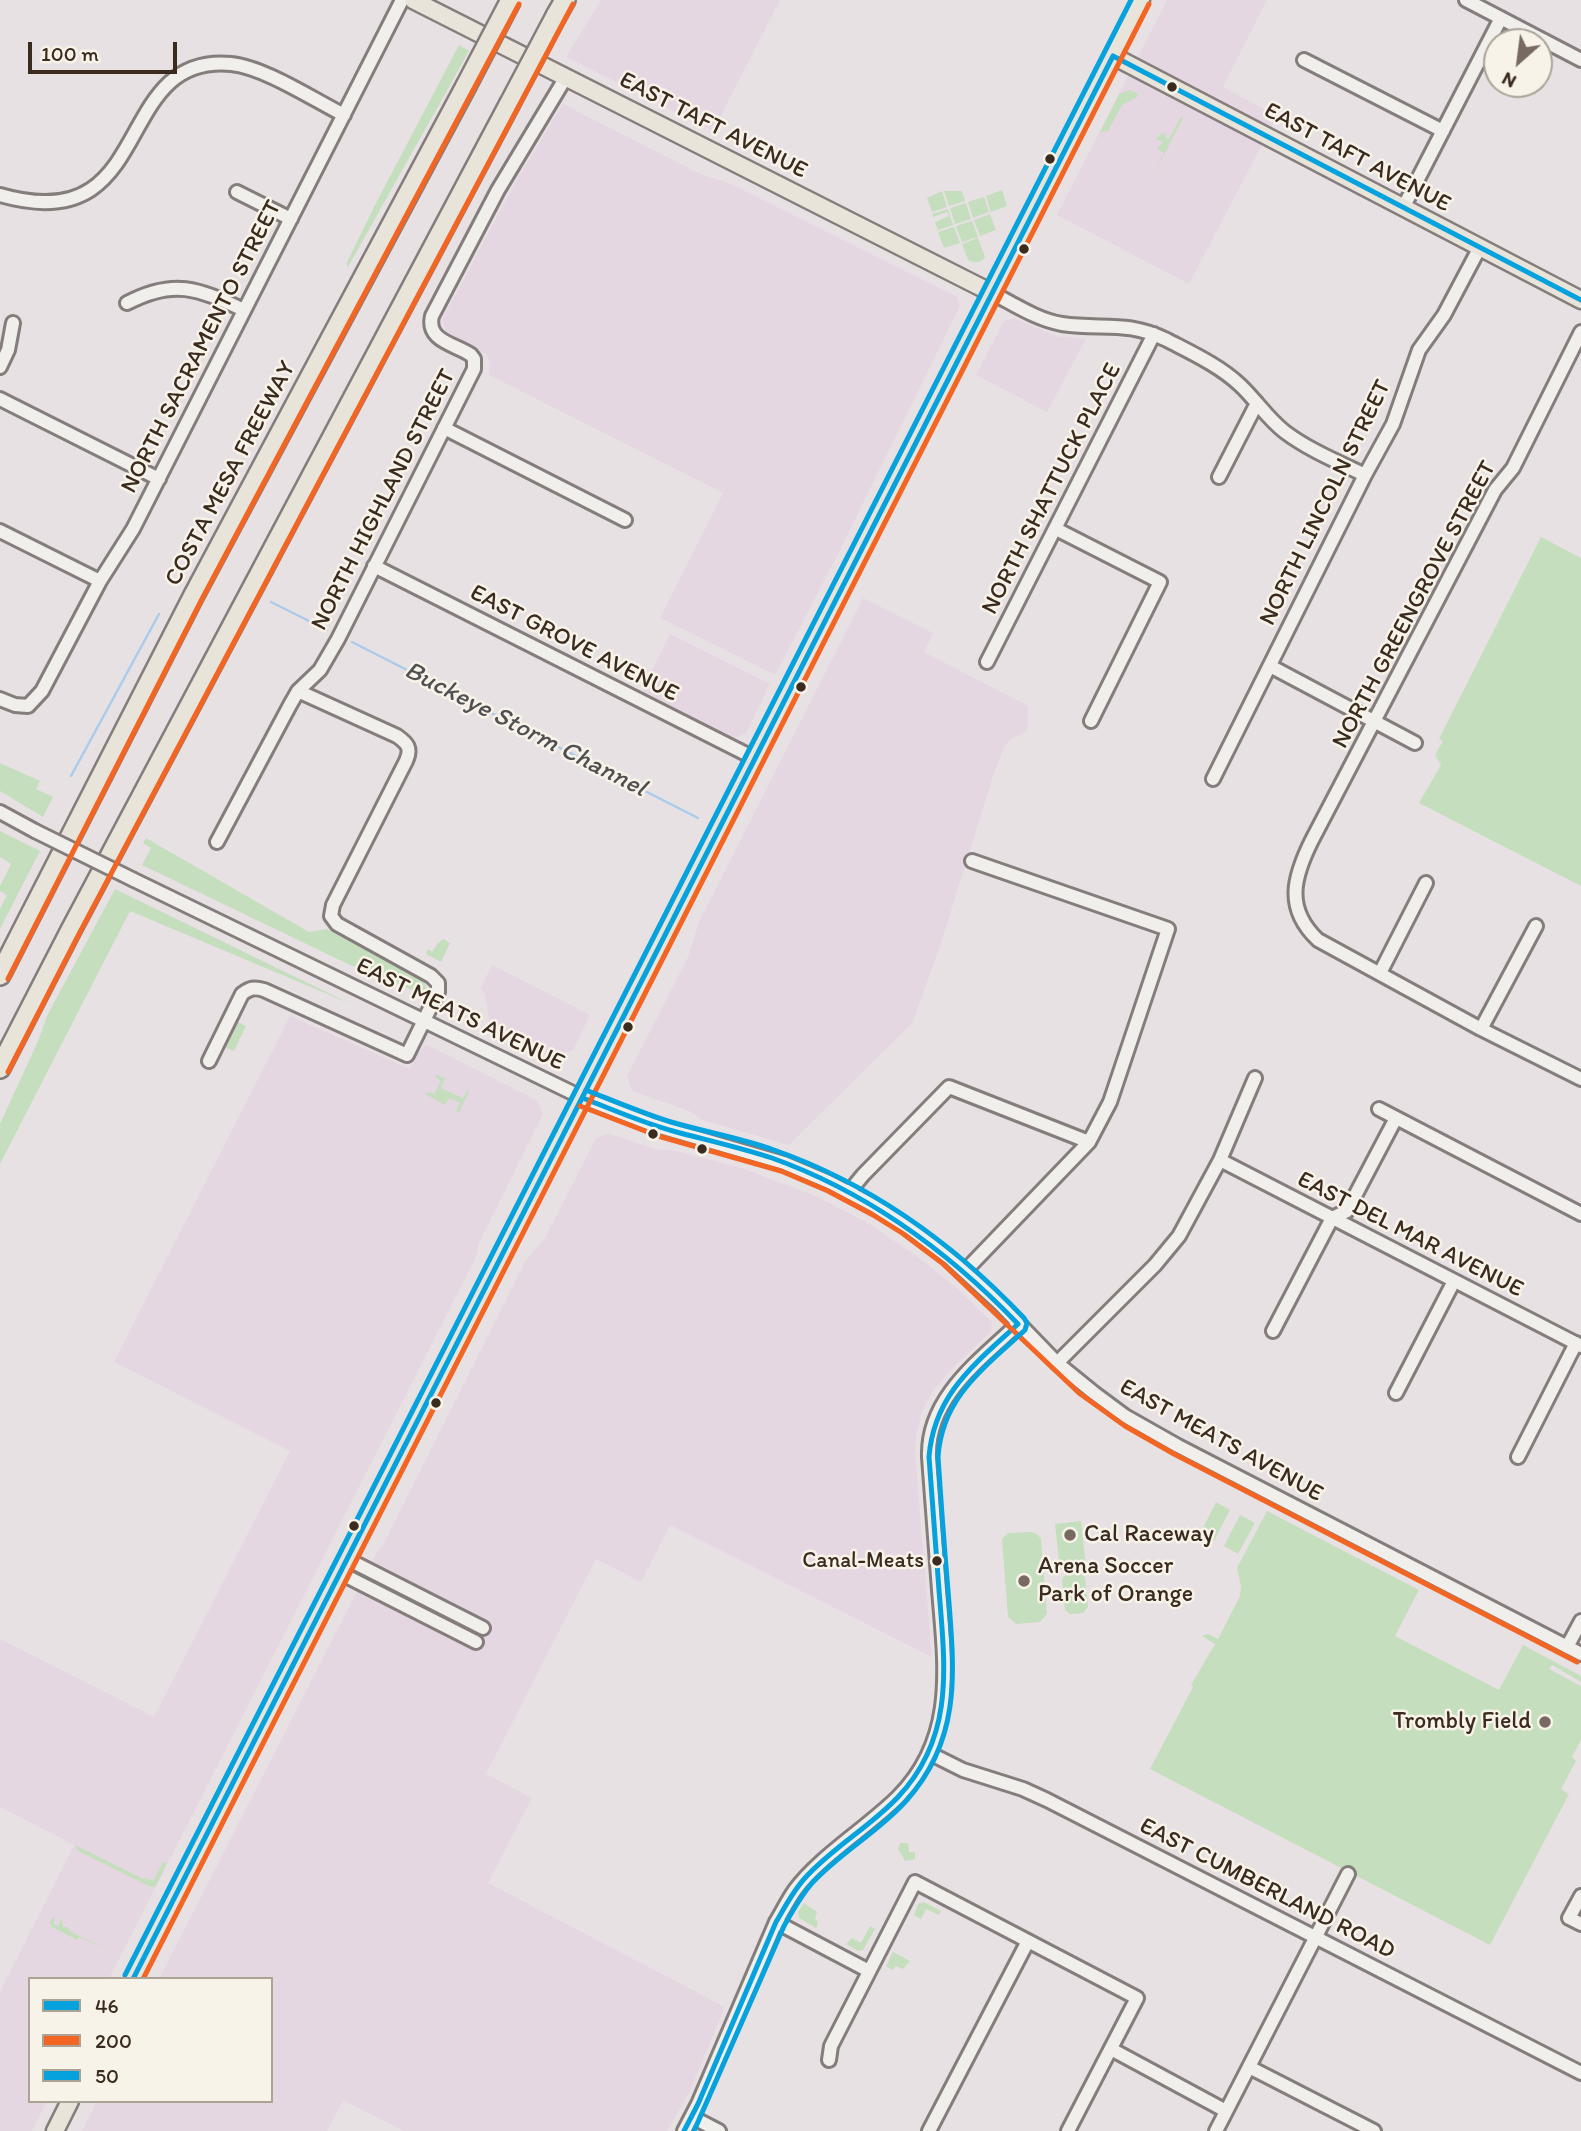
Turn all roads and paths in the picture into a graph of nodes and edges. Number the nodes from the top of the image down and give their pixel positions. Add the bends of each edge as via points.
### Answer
1 (402, 0) edge
2 (413, 0) edge
3 (511, 0) edge
4 (1141, 0) edge
5 (1466, 0) edge
6 (561, 8) edge
7 (1501, 18) junction
8 (1113, 56) junction
9 (1304, 60) dead end
10 (1581, 60) edge
11 (566, 77) junction
12 (344, 115) junction
13 (1443, 131) junction
14 (237, 192) dead end
15 (0, 195) edge
16 (1404, 208) junction
17 (291, 219) junction
18 (1480, 247) junction
19 (993, 294) junction
20 (1581, 300) edge
21 (127, 303) dead end
22 (244, 310) junction
23 (13, 323) dead end
24 (1581, 331) edge
25 (1154, 334) junction
26 (0, 367) edge
27 (0, 399) edge
28 (1257, 403) junction
29 (444, 428) junction
30 (1365, 475) junction
31 (1219, 477) dead end
32 (159, 479) junction
33 (625, 520) dead end
34 (1056, 528) junction
35 (0, 531) edge
36 (374, 566) junction
37 (100, 582) junction
38 (987, 662) dead end
39 (1270, 666) junction
40 (298, 691) junction
41 (0, 699) edge
42 (1091, 721) dead end
43 (1375, 722) junction
44 (1415, 743) dead end
45 (756, 760) junction
46 (1213, 779) dead end
47 (0, 812) edge
48 (217, 842) dead end
49 (972, 861) dead end
50 (1426, 883) dead end
51 (1536, 926) dead end
52 (1380, 974) junction
53 (0, 975) edge
54 (425, 1020) junction
55 (1481, 1029) junction
56 (209, 1061) dead end
57 (0, 1068) edge
58 (1255, 1078) dead end
59 (1581, 1079) edge
60 (583, 1098) junction
61 (1379, 1109) dead end
62 (1395, 1118) junction
63 (1089, 1142) junction
64 (1220, 1160) junction
65 (849, 1192) junction
66 (1581, 1214) edge
67 (1332, 1218) junction
68 (965, 1271) junction
69 (1454, 1281) junction
70 (1018, 1324) junction
71 (1273, 1331) dead end
72 (1578, 1345) edge
73 (1057, 1363) junction
74 (1396, 1393) dead end
75 (1518, 1457) dead end
76 (344, 1566) junction
77 (1581, 1621) edge
78 (483, 1628) dead end
79 (476, 1643) dead end
80 (1567, 1647) junction
81 (1581, 1654) edge
82 (929, 1753) junction
83 (1348, 1874) dead end
84 (1581, 1896) edge
85 (1575, 1921) edge
86 (776, 1922) junction
87 (1315, 1938) junction
88 (1028, 1941) junction
89 (869, 1971) junction
90 (134, 1977) edge
91 (1111, 2049) junction
92 (829, 2060) dead end
93 (1249, 2067) junction
94 (1581, 2073) edge
95 (69, 2103) edge
96 (1226, 2111) junction
97 (692, 2117) junction
98 (55, 2131) edge
99 (684, 2131) edge
100 (719, 2131) edge
101 (929, 2131) edge
102 (1068, 2131) edge
103 (1216, 2131) edge
104 (1374, 2131) edge

1 - 12 street, NORTH SACRAMENTO STREET
2 - 11 main road, EAST TAFT AVENUE
3 - 53 highway, COSTA MESA FREEWAY, bridge via 194,595
4 - 8 main road
5 - 7 street
6 - 57 highway, bridge
7 - 10 street
7 - 13 street
8 - 16 main road, EAST TAFT AVENUE
8 - 19 main road
9 - 13 street
11 - 19 main road, EAST TAFT AVENUE
11 - 29 street, NORTH HIGHLAND STREET via 504,180 432,316 433,333 467,352 475,364
12 - 15 street via 264,74 234,64 190,69 152,101 104,181 79,197 52,202
12 - 17 street, NORTH SACRAMENTO STREET
13 - 16 street
14 - 17 street
16 - 18 main road, EAST TAFT AVENUE
17 - 22 street, NORTH SACRAMENTO STREET
18 - 20 main road, EAST TAFT AVENUE
18 - 30 street, NORTH LINCOLN STREET via 1444,316 1419,350 1393,424
19 - 25 street via 1053,322 1116,325
19 - 45 main road
21 - 22 street via 162,289 181,288 208,293
22 - 32 street, NORTH SACRAMENTO STREET
23 - 26 street
24 - 43 street, NORTH GREENGROVE STREET via 1513,468 1495,490
25 - 28 street via 1225,372
25 - 34 street, NORTH SHATTUCK PLACE
27 - 32 street
28 - 30 street via 1293,437
28 - 31 street
29 - 33 street
29 - 36 street, NORTH HIGHLAND STREET
30 - 39 street, NORTH LINCOLN STREET
32 - 37 street, NORTH SACRAMENTO STREET
34 - 38 street, NORTH SHATTUCK PLACE
34 - 42 street via 1160,582
35 - 37 street
36 - 40 street, NORTH HIGHLAND STREET via 328,657
36 - 45 street, EAST GROVE AVENUE
37 - 41 street, NORTH SACRAMENTO STREET via 42,691 28,706
39 - 43 street
39 - 46 street, NORTH LINCOLN STREET
40 - 48 street, NORTH HIGHLAND STREET
40 - 54 street via 408,745 410,751 331,916 337,924 435,980 438,992
43 - 44 street
43 - 52 street, NORTH GREENGROVE STREET via 1303,859 1296,876 1295,901 1301,920 1318,940
45 - 60 main road
47 - 54 street, EAST MEATS AVENUE, bridge
49 - 63 street via 1168,929 1110,1102
50 - 52 street
51 - 55 street
52 - 55 street
54 - 56 street via 407,1055 256,987 242,994
54 - 60 street, EAST MEATS AVENUE
55 - 59 street
58 - 64 street
60 - 65 street, EAST MEATS AVENUE via 653,1125 776,1160
60 - 76 main road
61 - 62 street
62 - 66 street
62 - 67 street via 1347,1211
63 - 65 street via 949,1087
63 - 68 street
64 - 67 street, EAST DEL MAR AVENUE
64 - 73 street via 1167,1252
65 - 68 street, EAST MEATS AVENUE via 911,1229
67 - 69 street, EAST DEL MAR AVENUE
67 - 71 street
68 - 70 street, EAST MEATS AVENUE
69 - 72 street, EAST DEL MAR AVENUE
69 - 74 street
70 - 73 street, EAST MEATS AVENUE
70 - 82 street via 947,1395 929,1436 946,1682 942,1717
72 - 75 street
73 - 80 street, EAST MEATS AVENUE via 1109,1405 1161,1437
76 - 78 street
76 - 79 street
76 - 90 main road
77 - 80 street
80 - 81 street, EAST MEATS AVENUE
82 - 86 street via 898,1797 799,1885
82 - 87 street, EAST CUMBERLAND ROAD via 1047,1800
83 - 87 street
84 - 85 street
86 - 89 street
86 - 97 street
87 - 93 street
87 - 94 street, EAST CUMBERLAND ROAD
88 - 89 street via 915,1882
88 - 91 street via 1138,1998
88 - 101 street
89 - 92 street via 831,2046
91 - 96 street
91 - 102 street
93 - 96 street
93 - 104 street
95 - 98 main road
96 - 103 street
97 - 99 street
97 - 100 street

